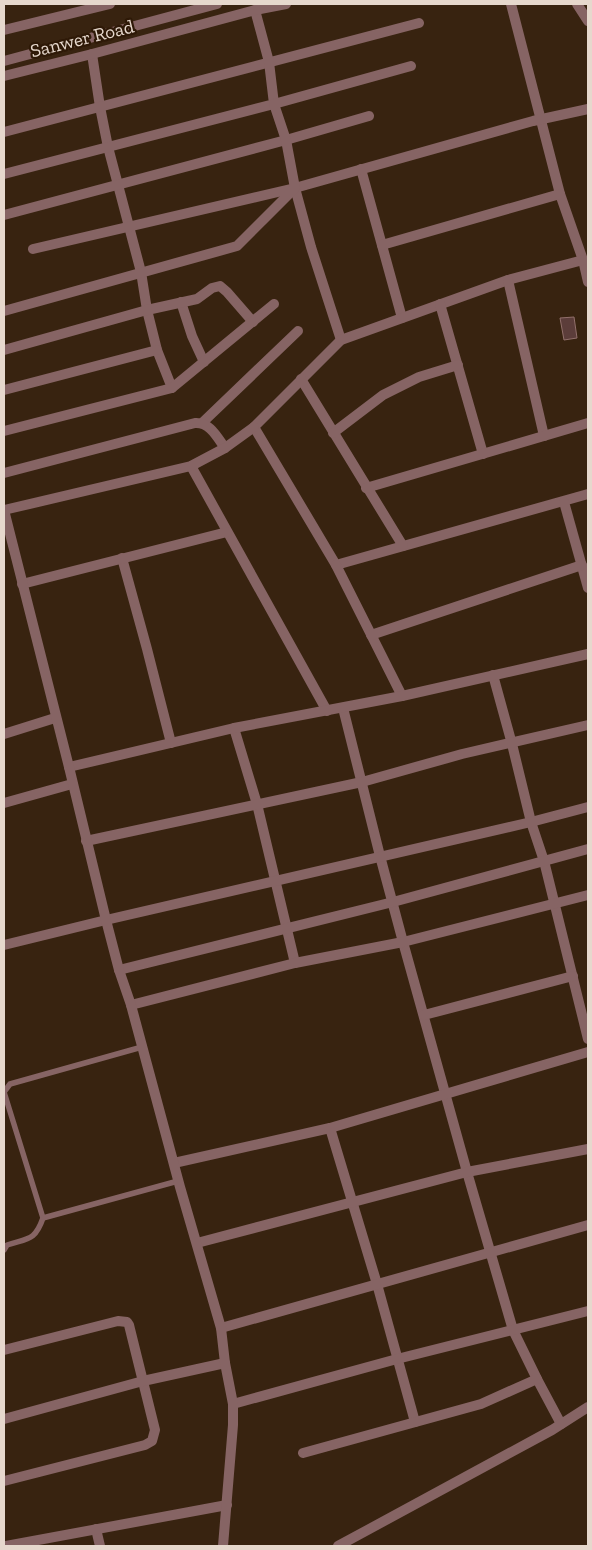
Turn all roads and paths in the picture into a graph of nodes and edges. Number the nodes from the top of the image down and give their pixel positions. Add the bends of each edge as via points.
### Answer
1 (110, 4) edge
2 (217, 4) edge
3 (286, 4) edge
4 (511, 4) edge
5 (577, 4) edge
6 (255, 10) junction
7 (588, 21) edge
8 (418, 23) dead end
9 (4, 30) edge
10 (92, 54) junction
11 (4, 61) edge
12 (269, 62) junction
13 (412, 66) dead end
14 (4, 76) edge
15 (274, 104) junction
16 (100, 107) junction
17 (588, 108) edge
18 (369, 116) dead end
19 (540, 120) junction
20 (4, 132) edge
21 (286, 140) junction
22 (108, 147) junction
23 (361, 169) junction
24 (4, 174) edge
25 (119, 184) junction
26 (295, 188) junction
27 (560, 194) junction
28 (4, 215) edge
29 (129, 227) junction
30 (382, 246) junction
31 (33, 249) dead end
32 (583, 260) junction
33 (141, 272) junction
34 (508, 280) junction
35 (588, 282) edge
36 (181, 302) junction
37 (274, 304) dead end
38 (440, 304) junction
39 (147, 310) junction
40 (4, 311) edge
41 (402, 318) junction
42 (252, 322) junction
43 (298, 331) dead end
44 (341, 340) junction
45 (4, 350) edge
46 (158, 350) junction
47 (204, 362) junction
48 (458, 365) junction
49 (301, 379) junction
50 (172, 388) junction
51 (4, 390) edge
52 (588, 422) edge
53 (202, 423) junction
54 (254, 426) junction
55 (4, 431) edge
56 (333, 433) junction
57 (544, 436) junction
58 (225, 448) junction
59 (483, 454) junction
60 (191, 466) junction
61 (4, 473) edge
62 (366, 488) junction
63 (588, 494) edge
64 (564, 502) junction
65 (4, 515) edge
66 (227, 532) junction
67 (403, 546) junction
68 (122, 558) junction
69 (336, 564) junction
70 (582, 565) junction
71 (22, 584) junction
72 (588, 588) edge
73 (371, 635) junction
74 (588, 654) edge
75 (492, 675) junction
76 (402, 696) junction
77 (343, 708) junction
78 (327, 711) junction
79 (56, 718) junction
80 (588, 725) edge
81 (234, 728) junction
82 (4, 734) edge
83 (171, 743) junction
84 (512, 744) junction
85 (69, 767) junction
86 (362, 782) junction
87 (72, 784) junction
88 (4, 803) edge
89 (257, 804) junction
90 (588, 806) edge
91 (532, 822) junction
92 (86, 841) junction
93 (588, 849) edge
94 (380, 856) junction
95 (544, 861) junction
96 (276, 881) junction
97 (588, 896) edge
98 (393, 902) junction
99 (555, 904) junction
100 (106, 920) junction
101 (287, 930) junction
102 (403, 942) junction
103 (4, 945) edge
104 (295, 962) junction
105 (119, 970) junction
106 (573, 976) junction
107 (131, 1005) junction
108 (424, 1015) junction
109 (588, 1039) edge
110 (142, 1047) junction
111 (588, 1052) edge
112 (445, 1094) junction
113 (330, 1128) junction
114 (588, 1149) edge
115 (174, 1163) junction
116 (467, 1172) junction
117 (178, 1181) junction
118 (351, 1202) junction
119 (43, 1218) junction
120 (588, 1225) edge
121 (197, 1243) junction
122 (4, 1250) edge
123 (490, 1252) junction
124 (377, 1284) junction
125 (588, 1311) edge
126 (221, 1328) junction
127 (514, 1330) junction
128 (4, 1350) edge
129 (397, 1359) junction
130 (225, 1363) junction
131 (537, 1379) junction
132 (143, 1381) junction
133 (233, 1404) junction
134 (587, 1410) edge
135 (4, 1419) edge
136 (415, 1422) junction
137 (561, 1424) junction
138 (302, 1453) dead end
139 (4, 1481) edge
140 (226, 1505) junction
141 (96, 1530) junction
142 (6, 1546) edge
143 (100, 1546) edge
144 (221, 1546) edge
145 (338, 1546) edge

1 - 9 street
2 - 11 street, Sanwer Road
3 - 6 street, Sanwer Road
4 - 19 street
5 - 7 street
6 - 10 street, Sanwer Road
6 - 12 street
8 - 12 street
10 - 14 street, Sanwer Road
10 - 16 street
12 - 15 street
12 - 16 street
13 - 15 street
15 - 21 street
15 - 22 street
16 - 20 street
16 - 22 street
17 - 19 street
18 - 21 street
19 - 23 street
19 - 27 street
21 - 25 street
21 - 26 street
22 - 24 street
22 - 25 street
23 - 26 street
23 - 30 street
25 - 28 street
25 - 29 street
26 - 29 street
26 - 33 street via 237,246
26 - 44 street
27 - 30 street
27 - 32 street
29 - 31 street
29 - 33 street
30 - 41 street
32 - 34 street
32 - 35 street
33 - 39 street
33 - 40 street
34 - 38 street
34 - 57 street
36 - 39 street
36 - 42 street via 197,299 220,286
36 - 47 street
37 - 42 street
38 - 41 street
38 - 48 street
39 - 45 street
39 - 46 street
41 - 44 street
42 - 47 street
43 - 53 street
44 - 49 street
46 - 50 street
46 - 51 street
47 - 50 street
48 - 56 street via 418,377 382,395
48 - 59 street
49 - 54 street
49 - 56 street
50 - 55 street
52 - 57 street
53 - 58 street
53 - 61 street
54 - 58 street
54 - 69 street
56 - 62 street
57 - 59 street
58 - 60 street
59 - 62 street
60 - 65 street via 4,510
60 - 66 street
62 - 67 street
63 - 64 street
64 - 67 street
64 - 70 street
65 - 71 street
66 - 68 street
66 - 78 street
67 - 69 street
68 - 71 street
68 - 83 street
69 - 73 street
70 - 72 street
70 - 73 street
71 - 79 street
73 - 76 street
74 - 75 street
75 - 76 street
75 - 84 street
76 - 77 street
77 - 78 street
77 - 86 street
78 - 81 street
79 - 82 street
79 - 85 street
80 - 84 street
81 - 83 street
81 - 89 street
83 - 85 street
84 - 86 street via 462,754
84 - 91 street
85 - 87 street
86 - 89 street
86 - 94 street
87 - 88 street
87 - 92 street
89 - 92 street
89 - 96 street
90 - 91 street
91 - 94 street
91 - 95 street
92 - 100 street
93 - 95 street
94 - 96 street
94 - 98 street
95 - 98 street
95 - 99 street
96 - 100 street
96 - 101 street
97 - 99 street
98 - 101 street
98 - 102 street
99 - 102 street
99 - 106 street
100 - 103 street
100 - 105 street
101 - 104 street
101 - 105 street
102 - 104 street
102 - 108 street
104 - 107 street
105 - 107 street
106 - 108 street
106 - 109 street
107 - 110 street
108 - 112 street
110 - 115 street
110 - 119 lane via 10,1084 4,1092
111 - 112 street
112 - 113 street
112 - 116 street
113 - 115 street
113 - 118 street
114 - 116 street
115 - 117 street
116 - 118 street
116 - 123 street
117 - 119 lane
117 - 121 street
118 - 121 street
118 - 124 street
119 - 122 lane via 34,1236 7,1245
120 - 123 street
121 - 126 street
123 - 124 street
123 - 127 street
124 - 126 street
124 - 129 street
125 - 127 street
126 - 130 street
127 - 129 street
127 - 131 street
128 - 132 street via 123,1320 129,1325
129 - 133 street
129 - 136 street
130 - 132 street
130 - 133 street
131 - 136 street via 481,1404
131 - 137 street
132 - 135 street
132 - 139 street via 155,1430 152,1441
133 - 140 street
134 - 137 street
136 - 138 street
137 - 145 street
140 - 141 street
140 - 144 street
141 - 142 street
141 - 143 street

